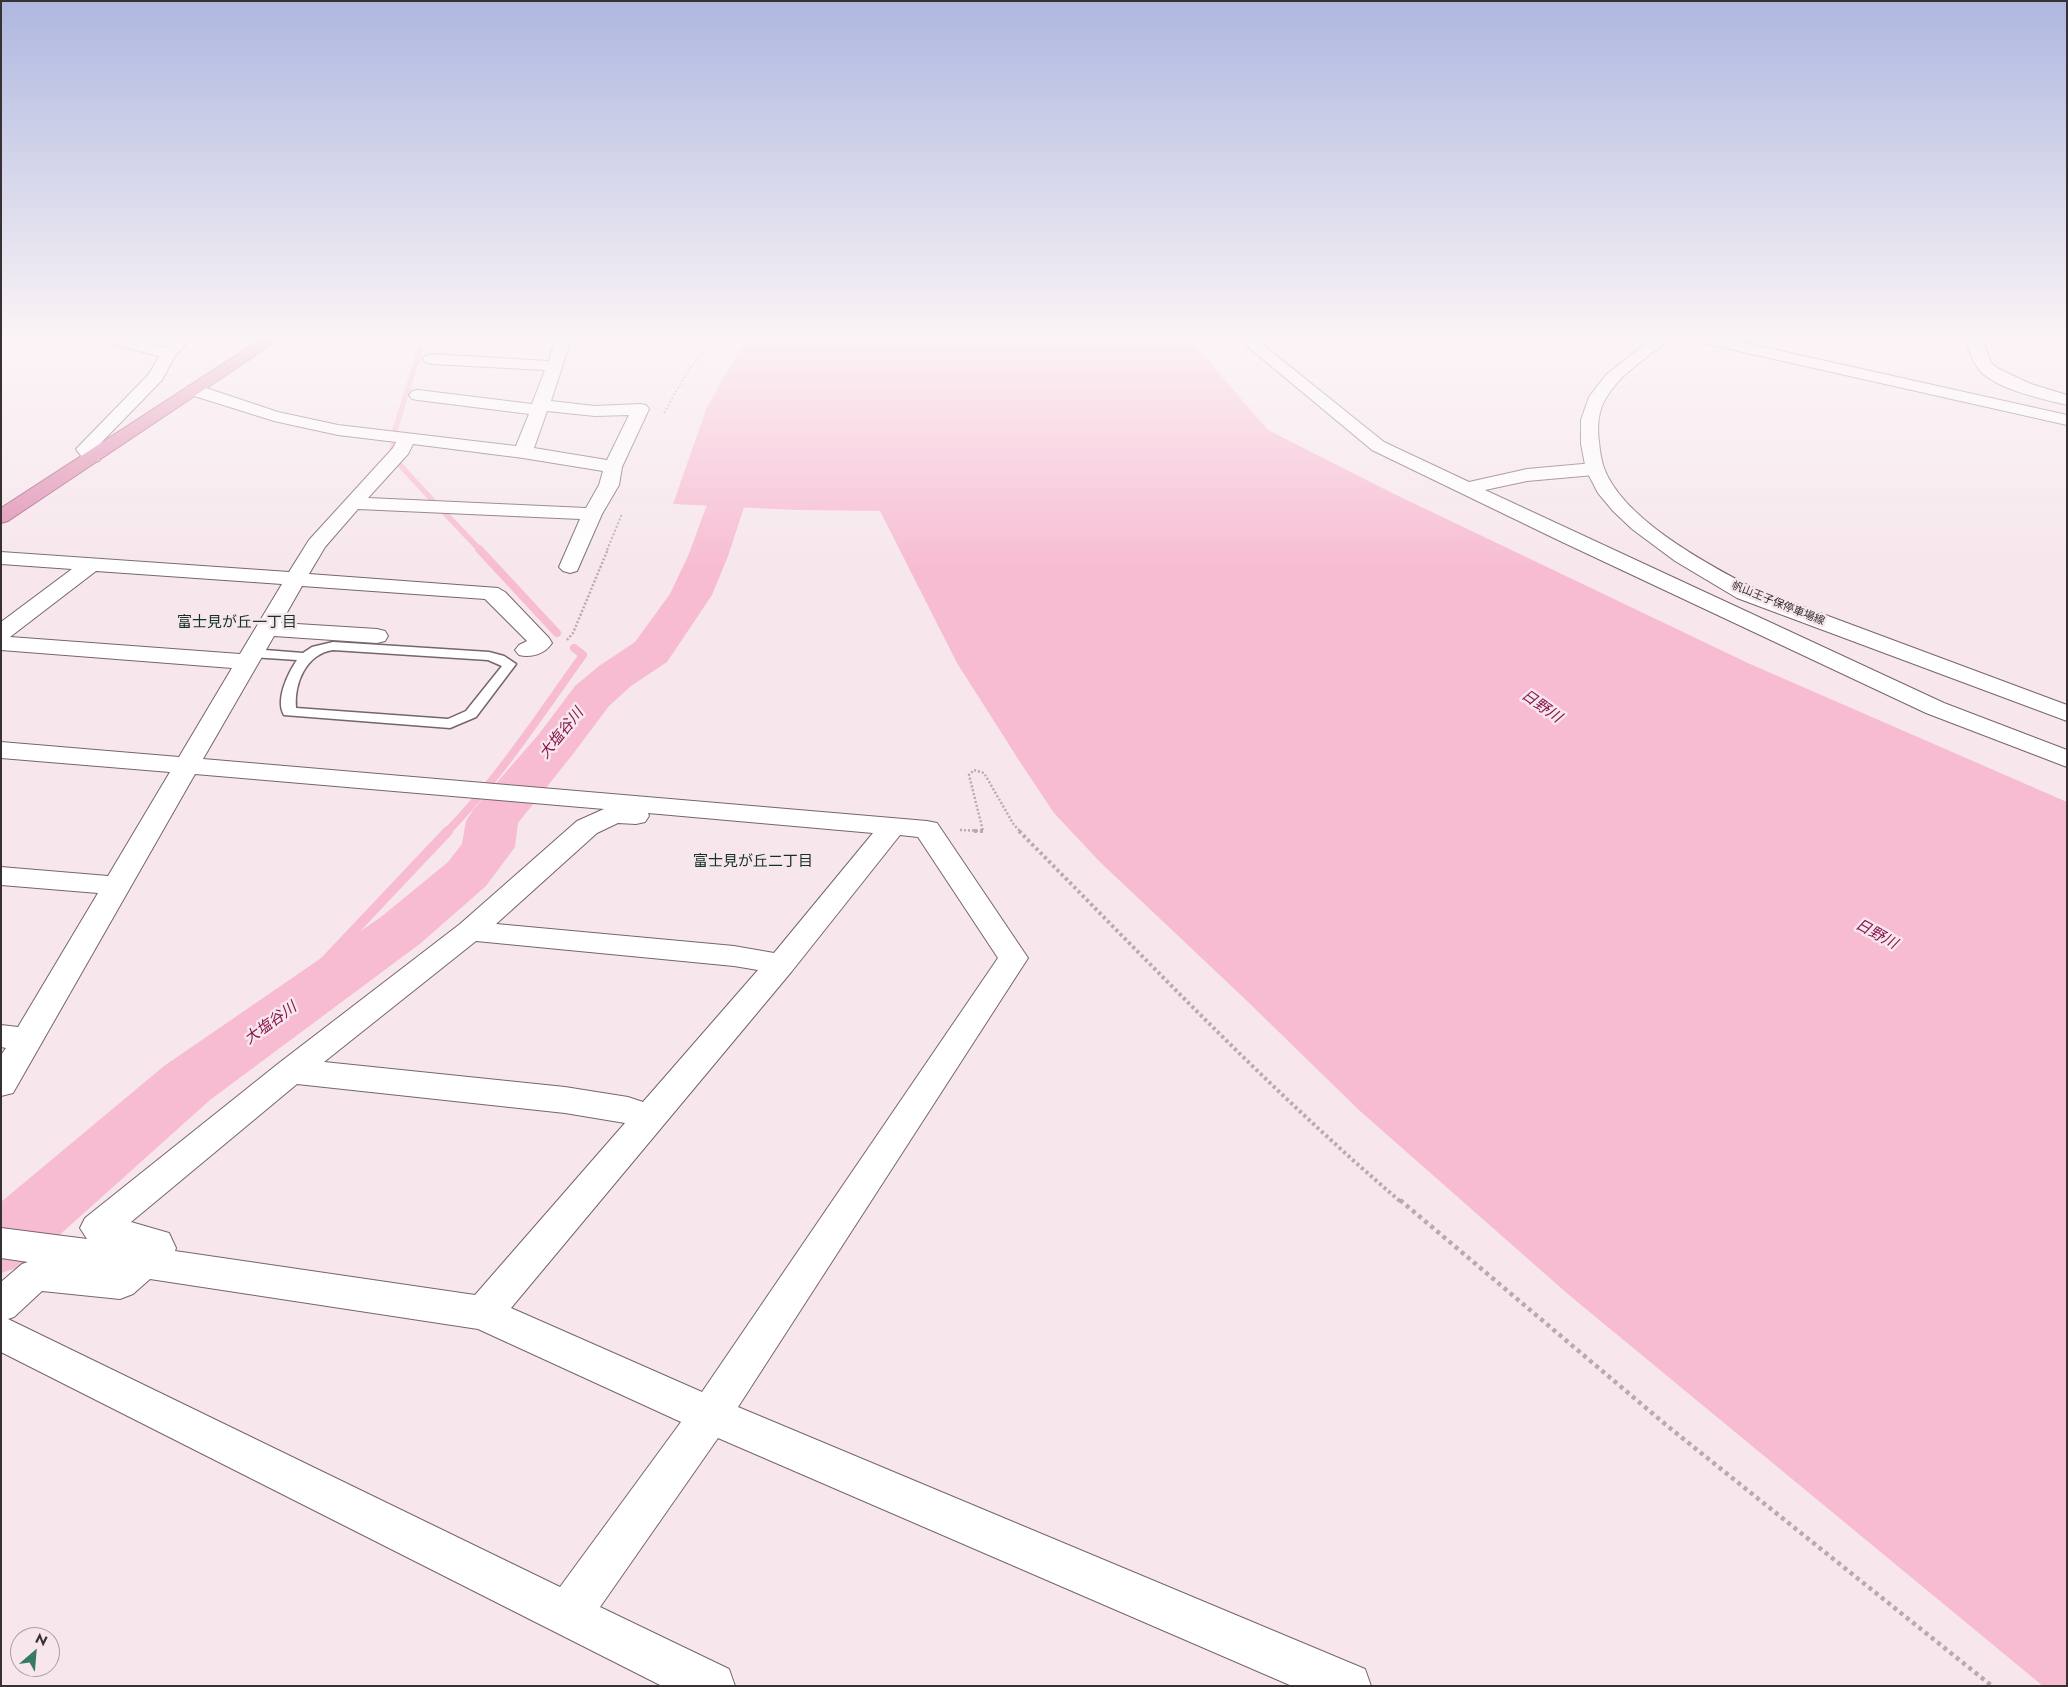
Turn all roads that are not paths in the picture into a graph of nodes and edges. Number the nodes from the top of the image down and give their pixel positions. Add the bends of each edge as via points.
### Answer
1 (118, 415) edge
2 (156, 415) edge
3 (271, 415) edge
4 (537, 415) edge
5 (637, 415) edge
6 (1340, 415) edge
7 (1592, 415) edge
8 (2044, 415) edge
9 (2067, 420) edge
10 (407, 438) junction
11 (523, 452) junction
12 (92, 457) junction
13 (613, 467) junction
14 (1594, 469) junction
15 (1466, 489) junction
16 (352, 503) junction
17 (592, 514) junction
18 (1, 518) edge
19 (1, 558) edge
20 (91, 565) junction
21 (570, 566) dead end
22 (295, 578) junction
23 (266, 629) junction
24 (1, 633) edge
25 (378, 636) dead end
26 (1, 643) edge
27 (527, 650) dead end
28 (307, 657) junction
29 (249, 658) junction
30 (2067, 714) edge
31 (1, 750) edge
32 (2067, 759) edge
33 (186, 767) junction
34 (724, 812) junction
35 (892, 827) junction
36 (1, 876) edge
37 (117, 886) junction
38 (470, 931) junction
39 (781, 964) junction
40 (14, 1038) edge
41 (291, 1072) junction
42 (1, 1084) edge
43 (650, 1118) junction
44 (19, 1245) edge
45 (144, 1262) junction
46 (1, 1305) edge
47 (483, 1313) junction
48 (1, 1333) edge
49 (710, 1415) junction
50 (569, 1614) junction
51 (712, 1686) edge
52 (1348, 1686) edge

1 - 12 street via 85,449
2 - 12 highway
3 - 10 street via 366,434
4 - 11 street
5 - 13 street
6 - 15 street via 1378,446
7 - 14 street, 帆山王子保停車場線 via 1588,425
8 - 9 street
10 - 11 street
10 - 16 street via 401,450
11 - 13 street
12 - 18 highway
13 - 17 street via 609,485
14 - 15 street via 1527,475
14 - 30 street, 帆山王子保停車場線 via 1613,498 1648,532 1702,570 1745,593
15 - 32 street via 1935,708
16 - 17 street
16 - 22 street via 316,544
17 - 21 street
19 - 20 street
20 - 22 street
20 - 24 street
22 - 23 street
22 - 27 street via 490,594 497,597 541,643
23 - 25 street
23 - 29 street
26 - 29 street
28 - 28 lane via 295,672 287,705 289,712 443,725 458,722 471,714 509,664 488,656 333,646 317,649
28 - 29 lane
29 - 33 street
31 - 33 street
33 - 34 street
33 - 37 street
34 - 35 street
34 - 38 street via 674,818 614,816 600,820
35 - 39 street
35 - 49 street via 927,829 1013,958
36 - 37 street
37 - 40 street
38 - 39 street via 734,956
38 - 41 street
39 - 43 street
40 - 42 street
41 - 43 street via 565,1100 628,1110
41 - 45 street via 98,1228 156,1244 158,1248
43 - 47 street
44 - 45 street
45 - 46 street via 120,1283 35,1275
45 - 47 street
47 - 49 street
48 - 50 street
49 - 50 street
49 - 52 street
50 - 51 street

